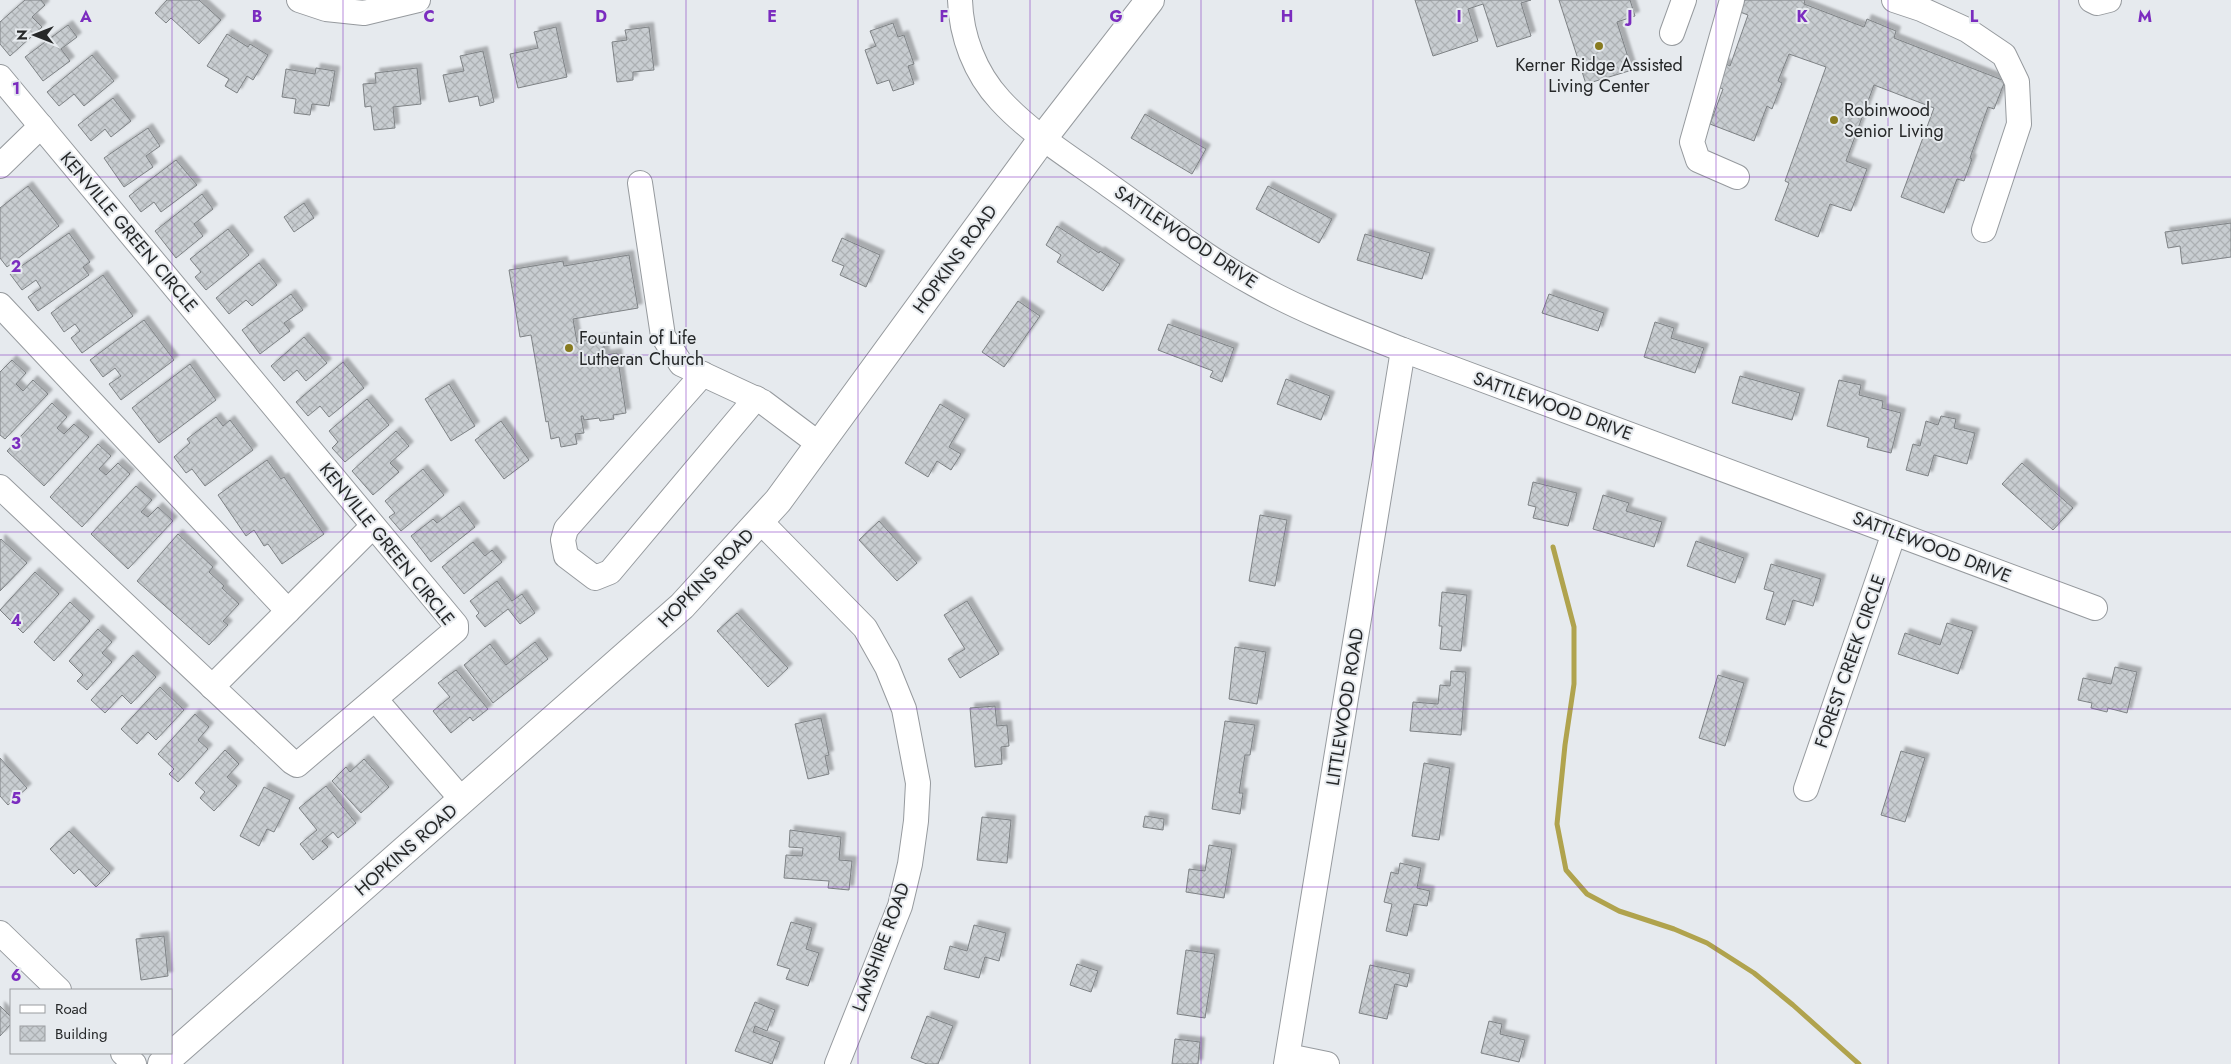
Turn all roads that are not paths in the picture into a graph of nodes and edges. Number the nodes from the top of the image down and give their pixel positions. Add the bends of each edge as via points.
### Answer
1 (300, 0) edge
2 (418, 0) edge
3 (960, 0) edge
4 (1150, 0) edge
5 (1684, 0) edge
6 (1732, 0) edge
7 (1894, 0) edge
8 (2092, 0) edge
9 (2108, 0) edge
10 (1946, 10) edge
11 (1672, 33) dead end
12 (0, 77) edge
13 (41, 126) junction
14 (1044, 138) junction
15 (0, 166) edge
16 (1737, 177) dead end
17 (640, 183) dead end
18 (1984, 230) dead end
19 (0, 305) edge
20 (1403, 350) junction
21 (703, 374) junction
22 (756, 398) junction
23 (819, 444) junction
24 (0, 487) edge
25 (760, 521) junction
26 (373, 526) junction
27 (1894, 533) junction
28 (2095, 608) dead end
29 (288, 611) junction
30 (212, 688) junction
31 (375, 699) junction
32 (1806, 789) dead end
33 (463, 801) junction
34 (0, 933) edge
35 (58, 989) edge
36 (124, 1054) edge
37 (1287, 1060) edge
38 (134, 1064) edge
39 (162, 1064) edge
40 (837, 1064) edge
41 (1327, 1064) edge

1 - 2 street via 326,9 364,13
3 - 14 street, SATTLEWOOD DRIVE via 960,21 976,66 1000,99
4 - 14 main road, HOPKINS ROAD
5 - 11 street
6 - 16 street via 1692,142 1698,160
7 - 10 street
8 - 9 street via 2097,3
10 - 18 street via 1967,30 2004,55 2017,82 2019,124
12 - 13 street, KENVILLE GREEN CIRCLE
13 - 15 street
13 - 26 street, KENVILLE GREEN CIRCLE
14 - 20 street, SATTLEWOOD DRIVE via 1253,284 1317,316
14 - 23 main road, HOPKINS ROAD
17 - 21 street via 663,336 681,364
19 - 29 street
20 - 27 street, SATTLEWOOD DRIVE
20 - 37 street, LITTLEWOOD ROAD
21 - 22 street
21 - 22 street via 566,529 563,540 566,556 595,578 610,572
22 - 23 street
23 - 25 main road, HOPKINS ROAD
24 - 30 street, KENVILLE GREEN CIRCLE
25 - 33 main road, HOPKINS ROAD via 682,606
25 - 40 street, LAMSHIRE ROAD via 865,628 887,667 904,709 918,783 912,855 900,906
26 - 29 street
26 - 31 street, KENVILLE GREEN CIRCLE via 456,625 456,630
27 - 28 street, SATTLEWOOD DRIVE
27 - 32 street, FOREST CREEK CIRCLE
29 - 30 street
30 - 31 street, KENVILLE GREEN CIRCLE via 296,765
31 - 33 street
33 - 39 main road, HOPKINS ROAD
34 - 35 street
36 - 38 street
37 - 41 street

